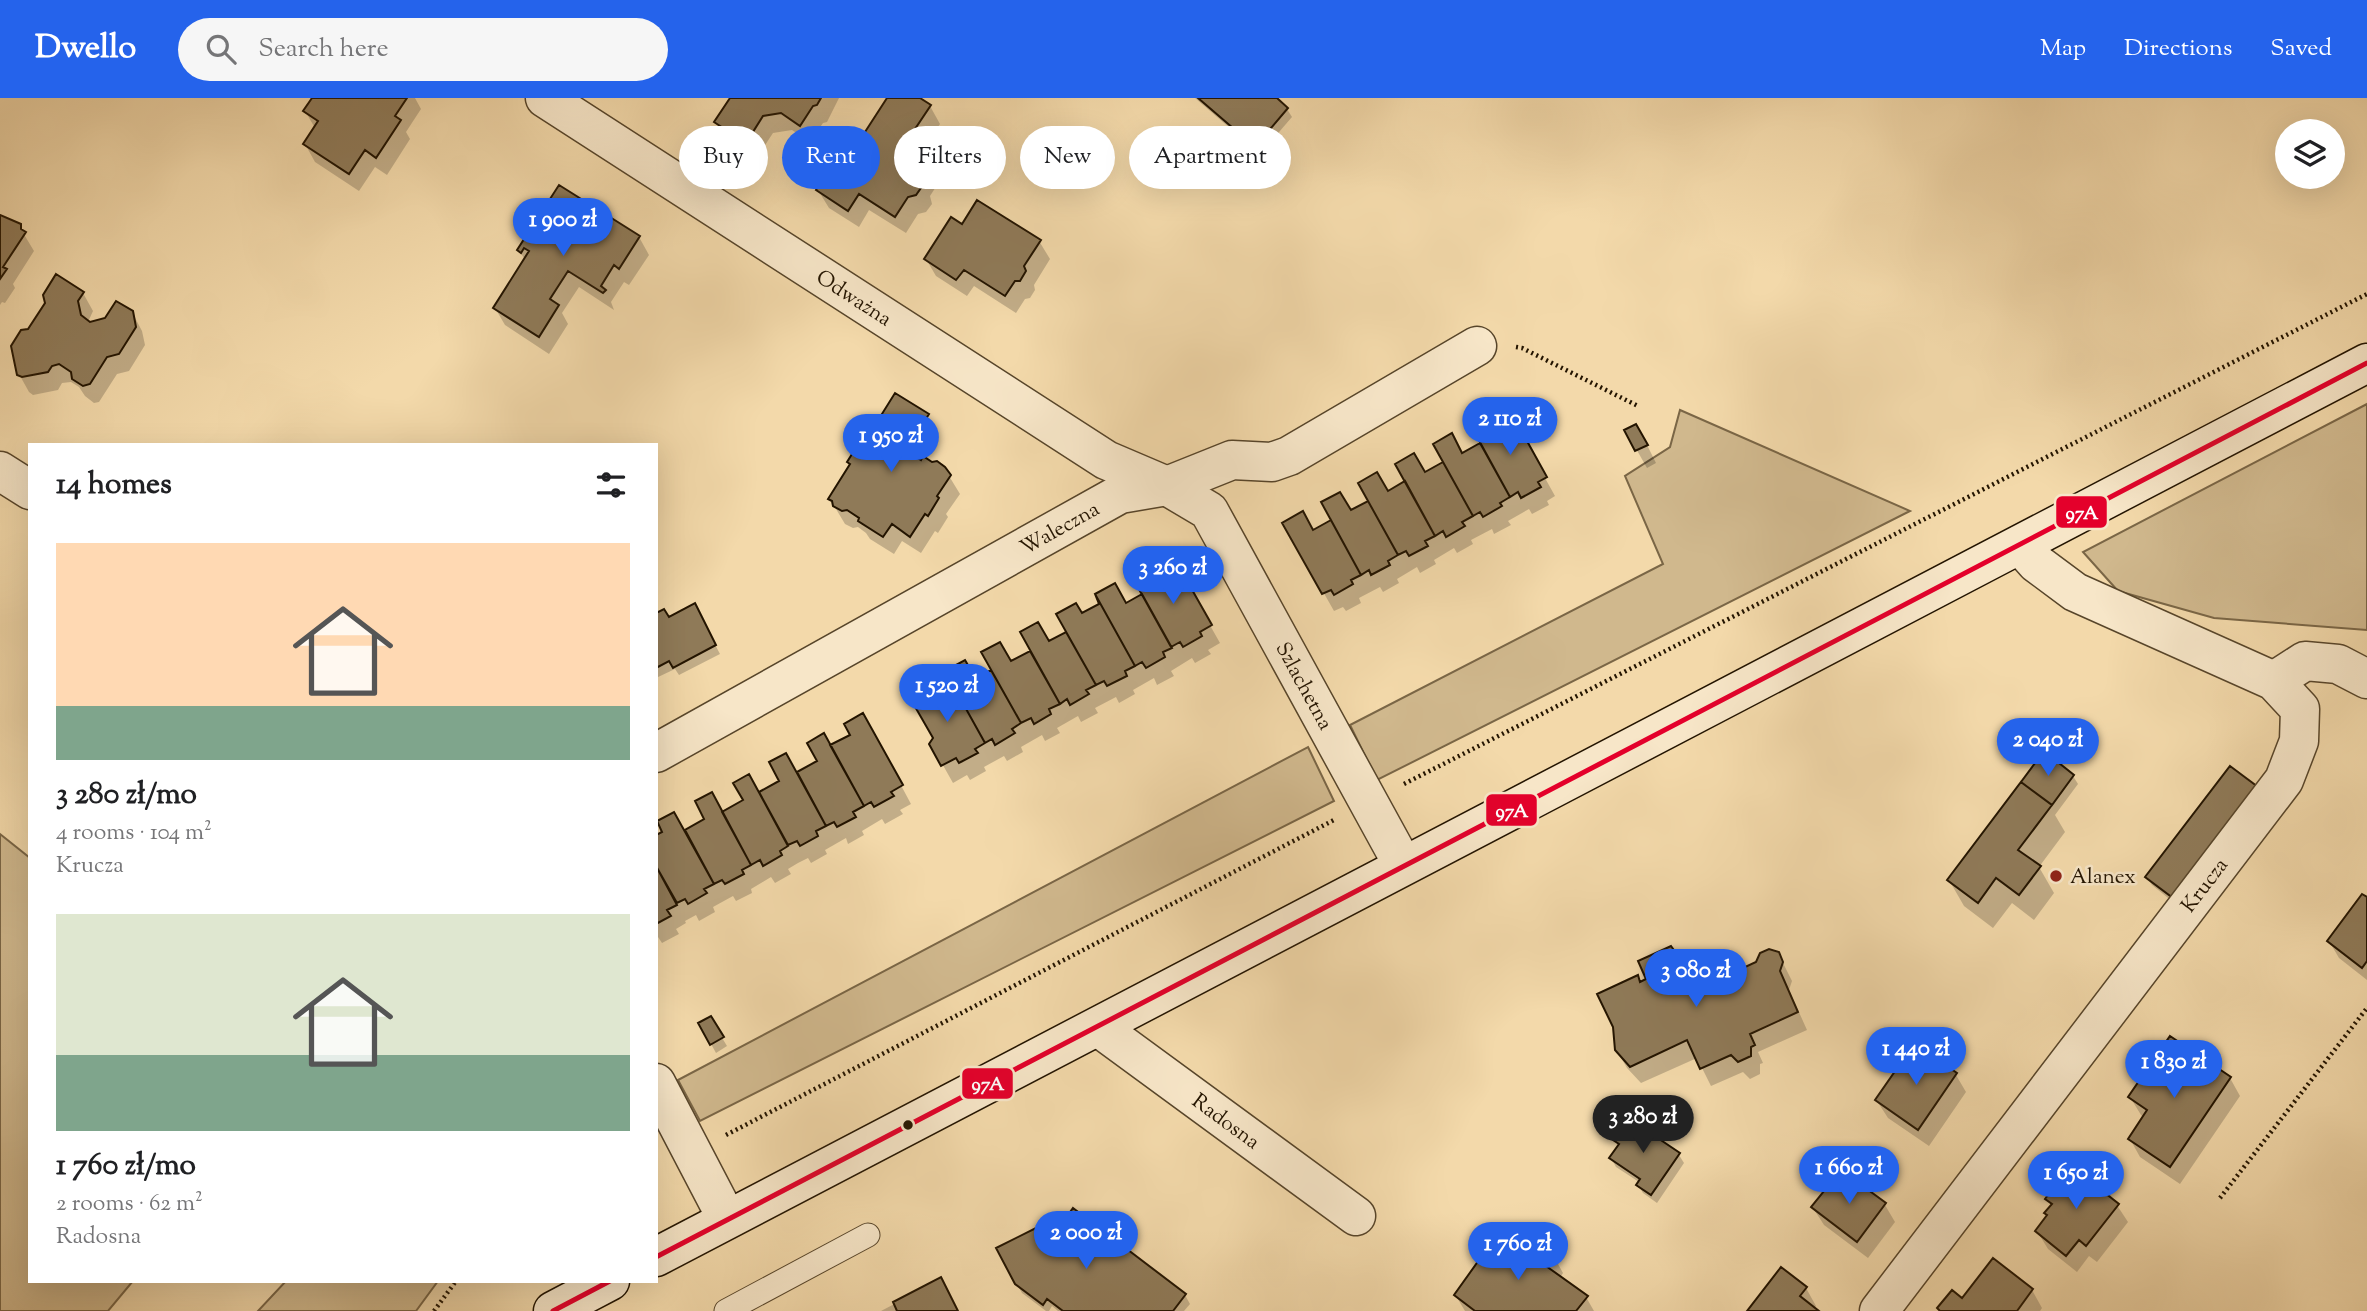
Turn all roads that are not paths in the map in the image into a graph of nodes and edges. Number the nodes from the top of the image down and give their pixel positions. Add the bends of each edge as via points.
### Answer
1 (545, 98) edge
2 (1477, 346) road end
3 (2367, 363) edge
4 (0, 471) edge
5 (1167, 486) junction
6 (28, 489) edge
7 (2020, 545) junction
8 (2367, 679) edge
9 (2274, 681) junction
10 (658, 752) edge
11 (1403, 865) junction
12 (1098, 1027) junction
13 (658, 1087) edge
14 (1356, 1216) dead end
15 (727, 1219) junction
16 (868, 1235) dead end
17 (658, 1256) edge
18 (606, 1283) edge
19 (553, 1311) edge
20 (726, 1311) edge
21 (1879, 1311) edge

1 - 5 street, Odważna via 1106,460
2 - 5 street, Waleczna via 1289,456 1272,462 1232,460
3 - 7 street
4 - 6 street
5 - 10 street, Waleczna via 1120,494
5 - 11 street, Szlachetna via 1209,511 1222,531
7 - 9 street, Krucza via 2075,592
7 - 11 street
8 - 9 street via 2338,664 2305,661
9 - 21 street, Krucza via 2300,709 2300,741 2284,780
11 - 12 street
12 - 14 street, Radosna
12 - 15 street
13 - 15 street
15 - 17 street
16 - 20 lane
18 - 19 street

